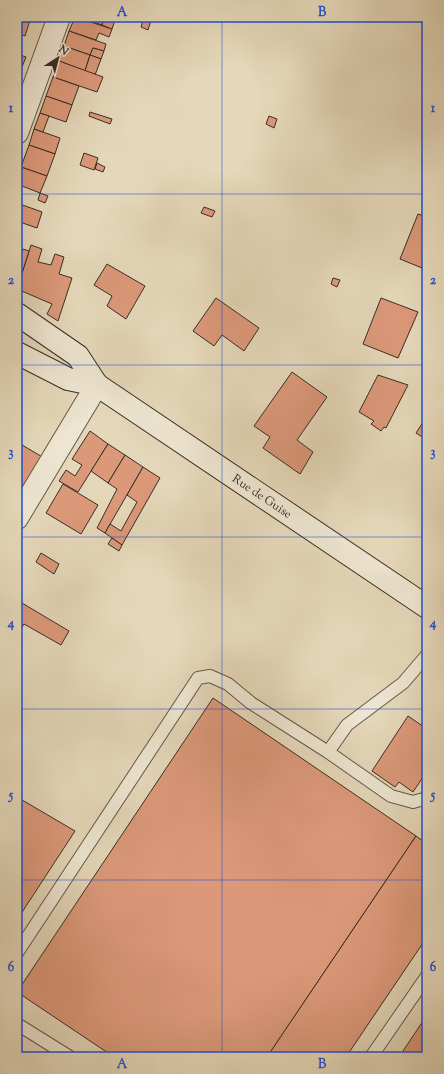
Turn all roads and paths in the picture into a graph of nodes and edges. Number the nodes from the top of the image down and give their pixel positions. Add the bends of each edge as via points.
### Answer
1 (58, 17) edge
2 (17, 133) edge
3 (17, 314) edge
4 (17, 353) edge
5 (97, 385) junction
6 (17, 518) edge
7 (427, 608) edge
8 (427, 655) edge
9 (328, 752) junction
10 (427, 798) edge
11 (17, 953) edge
12 (427, 976) edge
13 (17, 1024) edge
14 (70, 1057) edge
15 (371, 1057) edge

1 - 2 main road
3 - 5 main road, Rue de Guise via 78,356
4 - 5 main road, Rue de Guise via 68,379
5 - 6 main road
5 - 7 main road, Rue de Guise
8 - 9 lane via 403,683 347,726
9 - 10 lane via 391,796 413,802
9 - 11 lane via 251,703 228,684 210,676 198,678
12 - 15 lane
13 - 14 lane

